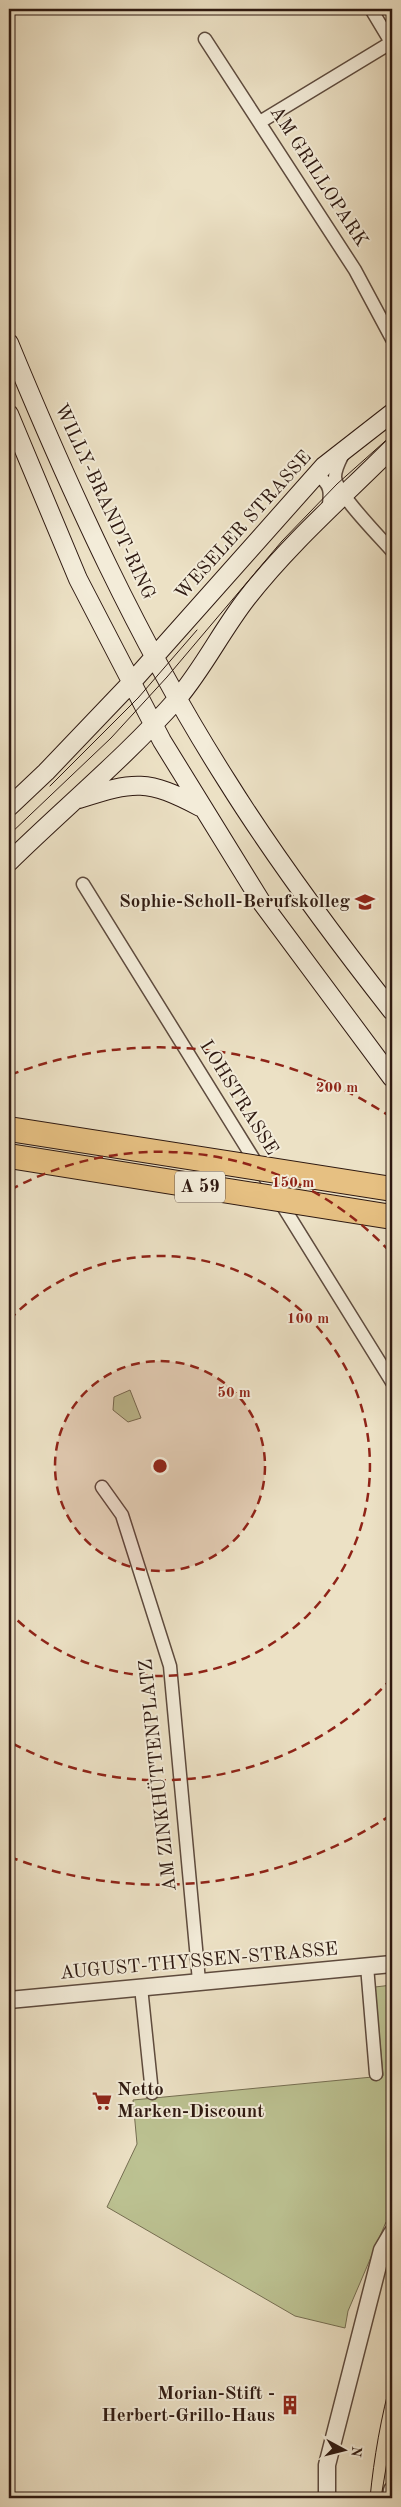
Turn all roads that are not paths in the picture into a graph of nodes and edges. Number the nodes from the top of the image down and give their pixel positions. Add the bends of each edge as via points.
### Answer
1 (371, 9) edge
2 (205, 39) dead end
3 (392, 43) edge
4 (260, 122) junction
5 (392, 339) edge
6 (9, 343) edge
7 (392, 413) edge
8 (9, 414) edge
9 (392, 448) edge
10 (344, 452) junction
11 (315, 475) junction
12 (344, 495) junction
13 (328, 510) junction
14 (392, 551) edge
15 (156, 656) junction
16 (131, 682) junction
17 (178, 697) junction
18 (152, 724) junction
19 (76, 800) junction
20 (9, 807) edge
21 (202, 808) junction
22 (9, 862) edge
23 (83, 884) dead end
24 (392, 1011) edge
25 (392, 1078) edge
26 (9, 1129) edge
27 (9, 1156) edge
28 (392, 1189) edge
29 (392, 1217) edge
30 (392, 1382) edge
31 (102, 1487) dead end
32 (392, 1964) edge
33 (367, 1966) junction
34 (199, 1981) junction
35 (141, 1987) junction
36 (9, 2000) edge
37 (376, 2074) dead end
38 (152, 2093) dead end
39 (392, 2233) edge
40 (392, 2490) edge
41 (327, 2498) edge
42 (391, 2498) edge

1 - 3 street
2 - 4 street, AM GRILLOPARK
3 - 4 street
4 - 5 street, AM GRILLOPARK via 355,270
6 - 15 main road, WILLY-BRANDT-RING via 106,565
7 - 10 main road, WESELER STRASSE
8 - 16 main road via 78,578
9 - 12 main road
10 - 11 main road, WESELER STRASSE
10 - 12 street via 335,478
11 - 13 street via 328,484 331,491
11 - 15 main road, WESELER STRASSE
12 - 13 main road
12 - 14 street
13 - 17 main road via 247,598
15 - 16 main road, WESELER STRASSE
15 - 17 main road, WILLY-BRANDT-RING
16 - 18 main road
16 - 20 main road, WESELER STRASSE
17 - 18 main road
17 - 24 main road, WILLY-BRANDT-RING via 226,780 295,884
18 - 19 main road
18 - 21 main road
19 - 21 main road via 119,786 137,784 155,786
19 - 22 main road
21 - 25 main road via 262,903
23 - 30 street, LOHSTRASSE
26 - 28 highway, A 59, bridge
27 - 29 highway, A 59, bridge
31 - 34 street, AM ZINKHÜTTENPLATZ via 122,1514 170,1666
32 - 33 street, AUGUST-THYSSEN-STRASSE
33 - 34 street, AUGUST-THYSSEN-STRASSE
33 - 37 street
34 - 35 street, AUGUST-THYSSEN-STRASSE
35 - 36 street, AUGUST-THYSSEN-STRASSE
35 - 38 street
39 - 41 street via 382,2250 340,2410 327,2465
40 - 42 street

